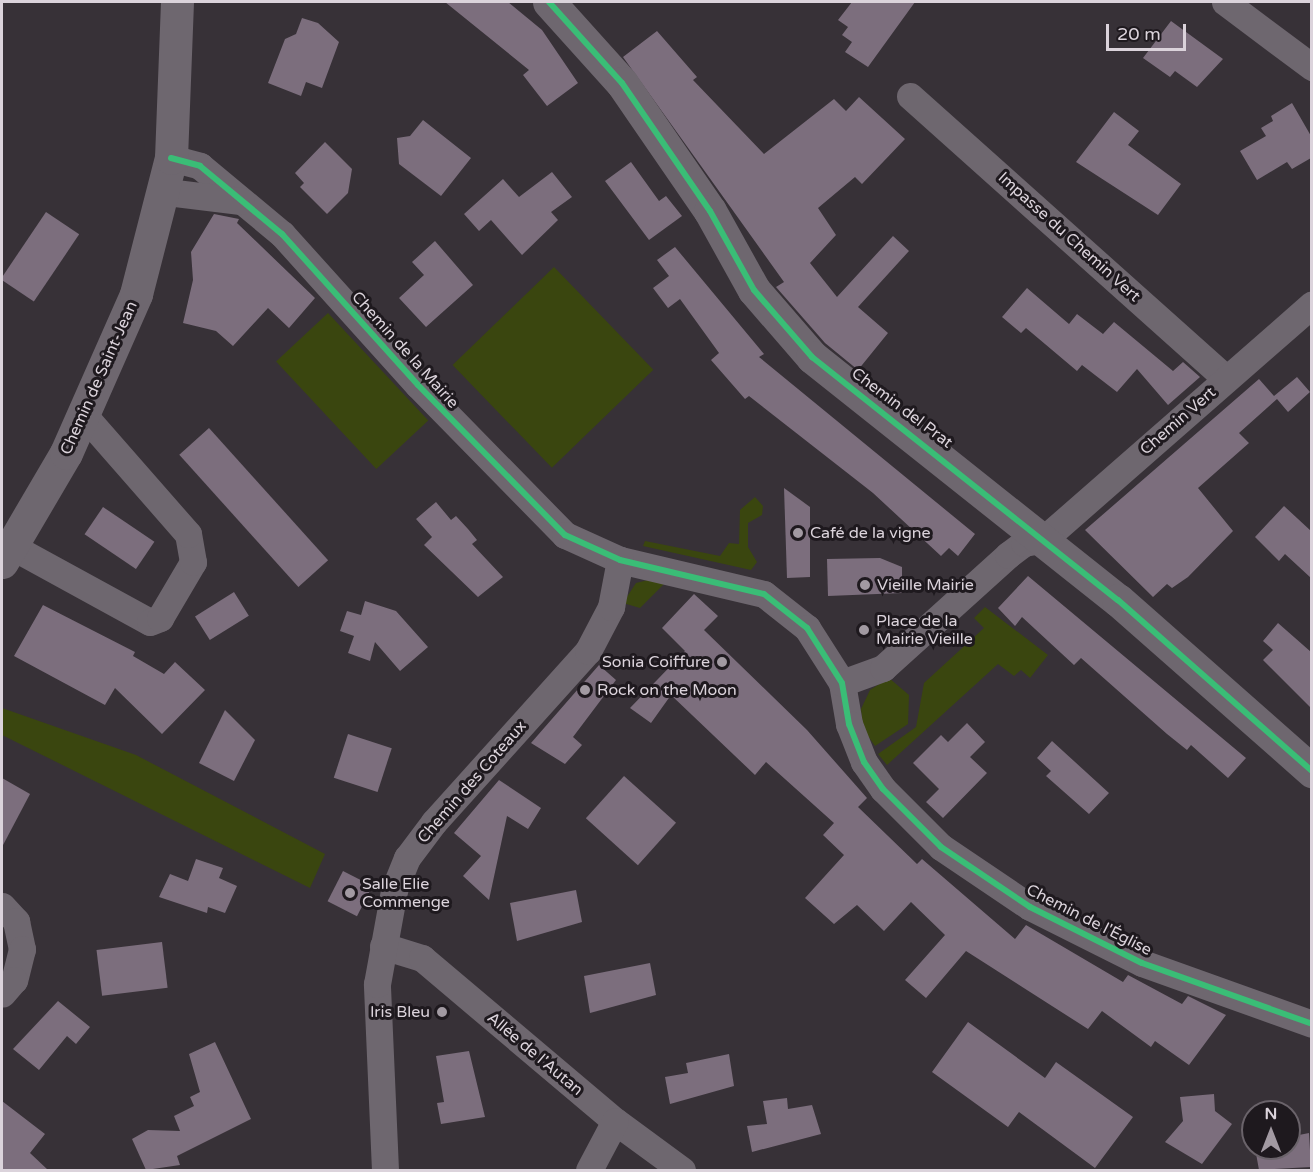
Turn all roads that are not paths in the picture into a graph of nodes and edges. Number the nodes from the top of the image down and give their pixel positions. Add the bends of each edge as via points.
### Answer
1 (177, 2) edge
2 (549, 2) edge
3 (1225, 2) edge
4 (1311, 67) edge
5 (910, 96) dead end
6 (171, 158) junction
7 (167, 192) junction
8 (244, 202) junction
9 (1311, 304) edge
10 (1226, 379) junction
11 (84, 415) junction
12 (1044, 538) junction
13 (6, 554) edge
14 (620, 560) junction
15 (842, 683) junction
16 (1311, 771) edge
17 (2, 906) edge
18 (383, 946) junction
19 (2, 994) edge
20 (1311, 1024) edge
21 (615, 1121) junction
22 (385, 1170) edge
23 (589, 1170) edge
24 (682, 1170) edge

1 - 6 street, Chemin de Saint-Jean
2 - 12 street, Chemin del Prat via 622,83 710,211 754,290 812,357
3 - 4 street
5 - 10 street, Impasse du Chemin Vert
6 - 7 street, Chemin de Saint-Jean
6 - 8 street, Chemin de la Mairie via 200,166
7 - 8 street
7 - 11 street, Chemin de Saint-Jean via 136,294
8 - 14 street, Chemin de la Mairie via 282,234 532,506 565,536
9 - 10 street, Chemin Vert
10 - 12 street, Chemin Vert
11 - 13 street, Chemin de Saint-Jean
11 - 13 street via 188,534 193,562 160,618 150,622
12 - 15 street via 1008,555 883,668
12 - 16 street, Chemin del Prat
14 - 15 street via 764,594 807,628
14 - 18 street, Chemin des Coteaux via 611,607 588,651 407,858
15 - 20 street, Chemin de l'Église via 849,723 883,789 941,847 1030,907 1142,963
17 - 19 street via 16,921 22,949 14,980
18 - 21 street, Allée de l'Autan via 422,958
18 - 22 street, Chemin des Coteaux via 377,984
21 - 23 street
21 - 24 street, Allée de l'Autan

